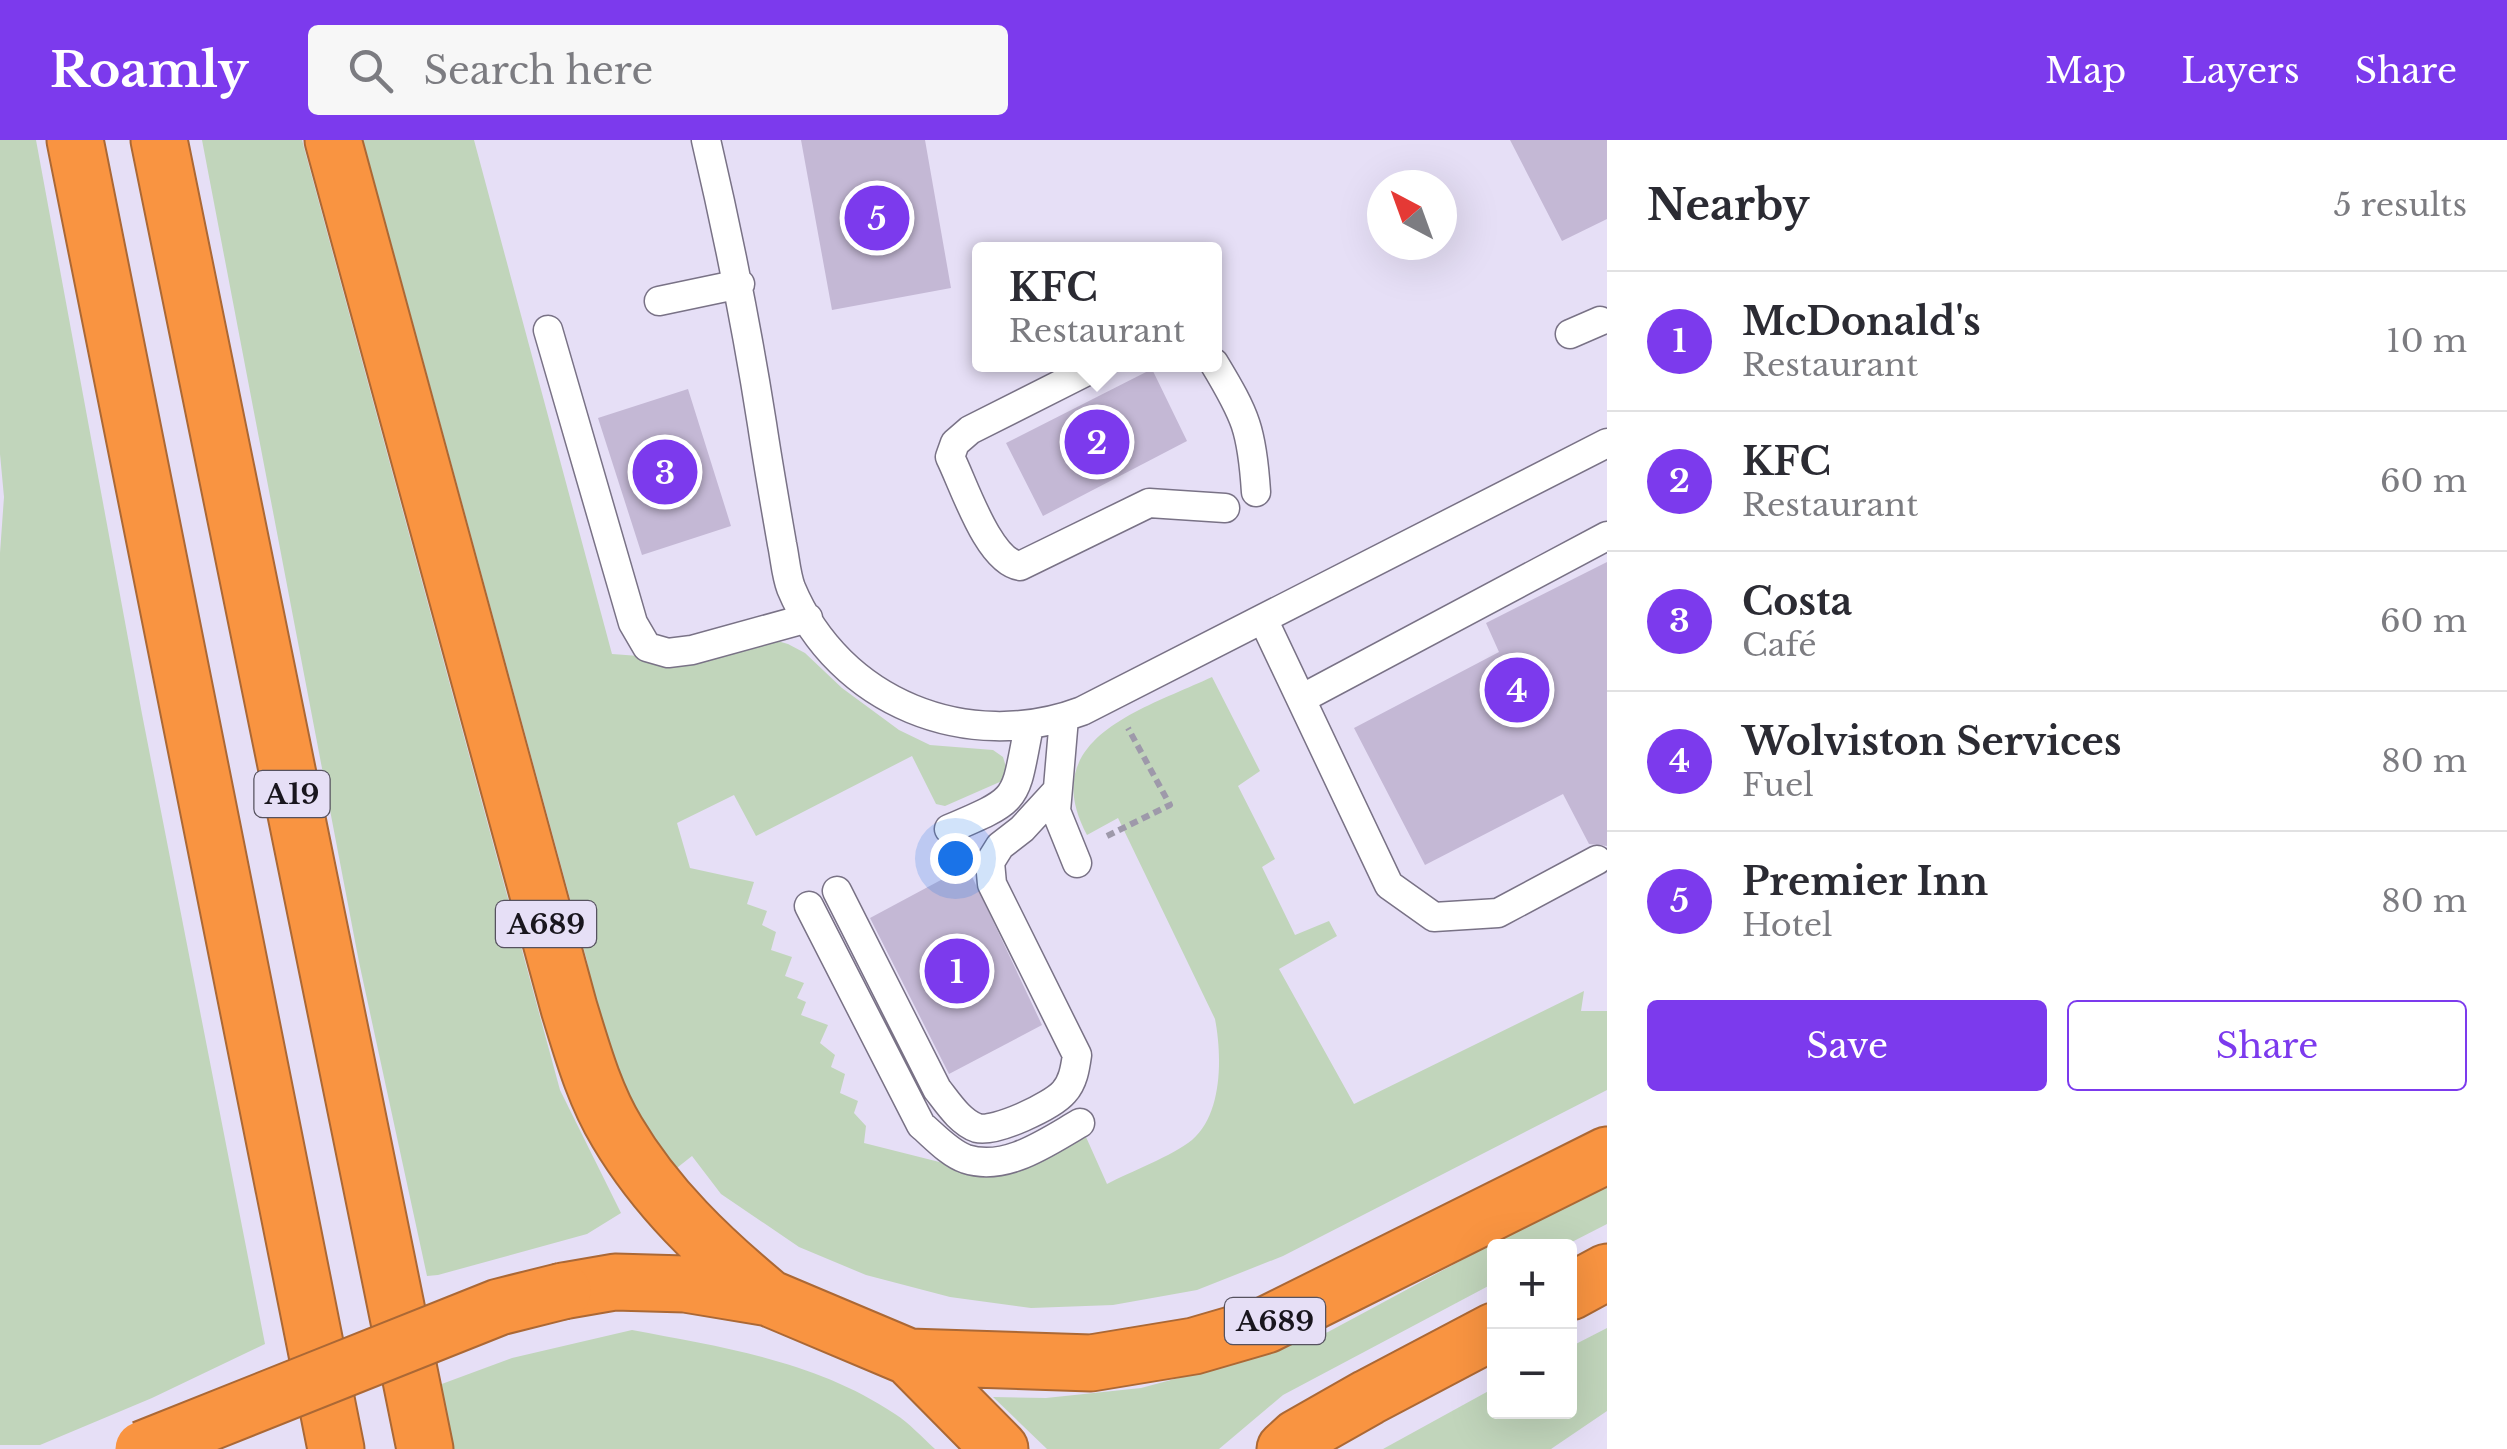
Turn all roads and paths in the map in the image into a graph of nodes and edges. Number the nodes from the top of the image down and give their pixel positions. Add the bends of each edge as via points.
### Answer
1 (76, 140) edge
2 (160, 140) edge
3 (333, 140) edge
4 (706, 140) edge
5 (740, 284) junction
6 (659, 301) dead end
7 (1600, 321) dead end
8 (548, 330) dead end
9 (1570, 334) dead end
10 (1085, 372) edge
11 (1219, 372) edge
12 (1607, 444) edge
13 (1256, 492) dead end
14 (1225, 508) dead end
15 (1607, 536) edge
16 (808, 618) junction
17 (1263, 619) junction
18 (1111, 696) junction
19 (1301, 699) junction
20 (1064, 718) junction
21 (1029, 726) junction
22 (1055, 793) junction
23 (949, 829) dead end
24 (1075, 858) joint
25 (1597, 860) dead end
26 (837, 891) dead end
27 (809, 906) dead end
28 (1080, 1124) dead end
29 (1607, 1155) edge
30 (1607, 1272) edge
31 (1577, 1288) edge
32 (769, 1298) junction
33 (1487, 1335) edge
34 (910, 1357) junction
35 (142, 1449) edge
36 (336, 1449) edge
37 (425, 1449) edge
38 (1000, 1449) edge
39 (1285, 1449) edge

1 - 36 highway, A19
2 - 37 highway, A19
3 - 32 highway, A689 via 589,1070 616,1130 647,1176 718,1256
4 - 5 lane
5 - 6 lane
5 - 16 lane via 790,587
7 - 9 lane
8 - 16 lane via 633,623 647,646 668,653 692,650
10 - 14 lane via 955,443 950,457 994,550 1008,564 1020,566 1149,503
11 - 13 lane via 1252,439
12 - 17 lane
15 - 19 lane
16 - 21 lane via 866,686 913,712 964,724
17 - 18 lane
17 - 19 lane
18 - 20 lane
18 - 24 path via 1170,806
19 - 25 lane via 1390,885 1434,918 1498,913
20 - 21 lane
20 - 22 lane
21 - 23 lane via 1022,776 1011,796
22 - 24 lane
22 - 26 lane via 990,862 992,884 1077,1056 1075,1074 1063,1095 1001,1127 978,1128 937,1090
27 - 28 lane via 921,1125 946,1146 966,1159 995,1162
29 - 34 highway, A689 via 1266,1325 1194,1346 1092,1364
30 - 31 highway
32 - 34 highway, A689
32 - 35 highway, A689, bridge via 685,1284 614,1282 564,1291 499,1307
33 - 39 highway
34 - 38 highway, A689

